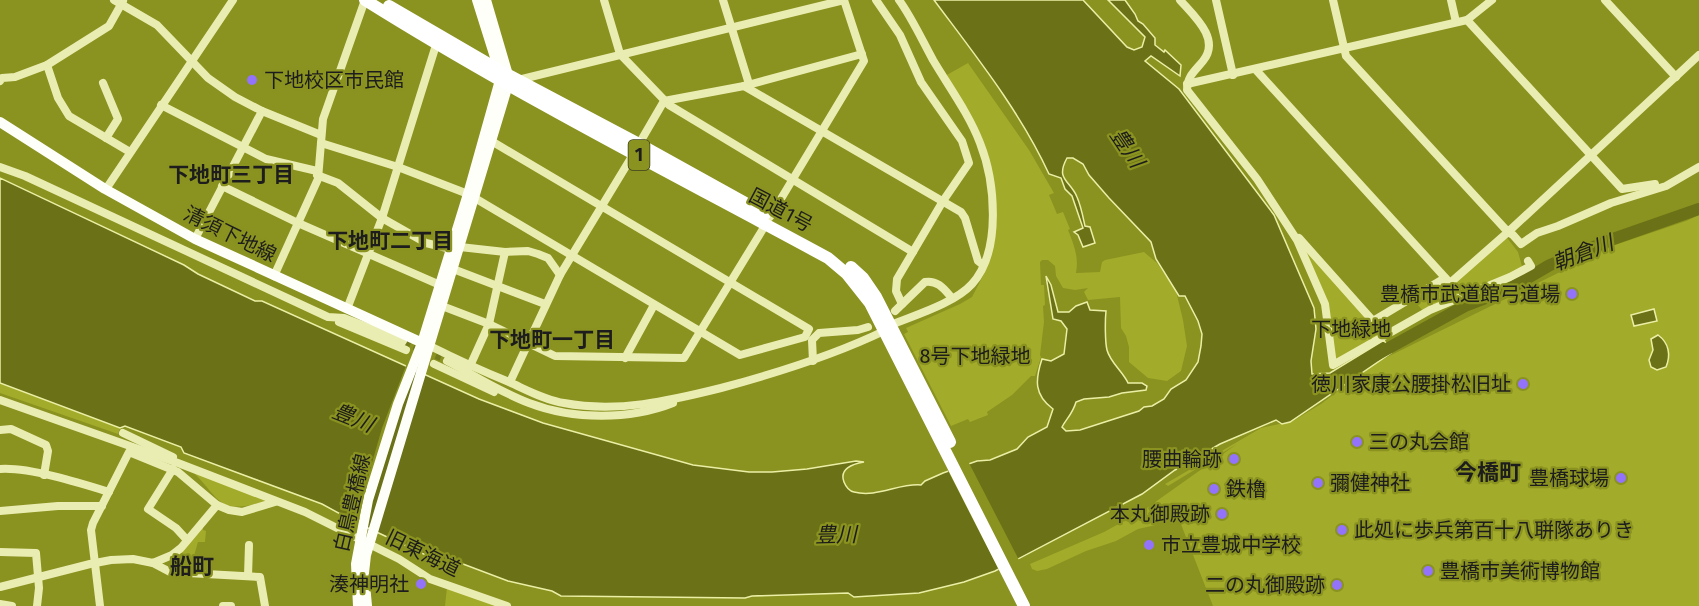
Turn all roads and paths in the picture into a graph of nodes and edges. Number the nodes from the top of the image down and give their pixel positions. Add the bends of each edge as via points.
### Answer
1 (233, 0) edge
2 (365, 0) edge
3 (379, 0) edge
4 (477, 0) edge
5 (486, 0) edge
6 (604, 0) edge
7 (723, 0) edge
8 (844, 0) edge
9 (876, 0) edge
10 (899, 0) edge
11 (1180, 0) edge
12 (1216, 0) edge
13 (1333, 0) edge
14 (1451, 0) edge
15 (1492, 0) edge
16 (1605, 0) edge
17 (119, 1) edge
18 (1467, 20) junction
19 (1456, 22) junction
20 (732, 27) junction
21 (436, 45) junction
22 (1345, 49) junction
23 (620, 54) junction
24 (862, 54) junction
25 (1699, 55) edge
26 (191, 61) junction
27 (47, 65) junction
28 (1256, 70) junction
29 (1233, 75) junction
30 (1676, 77) junction
31 (1, 78) edge
32 (507, 78) junction
33 (103, 83) dead end
34 (1187, 84) junction
35 (747, 85) junction
36 (664, 101) junction
37 (161, 105) junction
38 (262, 111) junction
39 (0, 122) edge
40 (822, 132) junction
41 (106, 138) junction
42 (321, 139) junction
43 (493, 141) junction
44 (244, 148) junction
45 (637, 148) junction
46 (130, 152) junction
47 (1590, 154) junction
48 (0, 167) edge
49 (398, 167) junction
50 (1698, 168) edge
51 (317, 173) junction
52 (792, 178) junction
53 (222, 186) junction
54 (106, 189) junction
55 (471, 196) junction
56 (943, 201) junction
57 (602, 206) junction
58 (382, 218) junction
59 (768, 220) junction
60 (298, 223) junction
61 (1288, 226) junction
62 (1508, 232) junction
63 (195, 239) junction
64 (455, 248) junction
65 (505, 252) junction
66 (913, 252) junction
67 (368, 254) junction
68 (571, 256) junction
69 (1528, 261) dead end
70 (983, 264) junction
71 (453, 269) junction
72 (560, 275) junction
73 (274, 276) junction
74 (1445, 278) junction
75 (730, 282) junction
76 (440, 285) junction
77 (498, 286) junction
78 (952, 298) junction
79 (545, 304) junction
80 (902, 304) junction
81 (654, 305) junction
82 (442, 306) junction
83 (346, 309) junction
84 (895, 311) dead end
85 (328, 317) junction
86 (1373, 321) junction
87 (489, 324) junction
88 (868, 327) dead end
89 (889, 331) junction
90 (699, 332) junction
91 (1384, 335) junction
92 (403, 341) tunnel mouth
93 (528, 343) junction
94 (426, 345) junction
95 (406, 350) tunnel mouth
96 (625, 358) junction
97 (429, 361) junction
98 (813, 361) junction
99 (470, 366) junction
100 (510, 382) junction
101 (681, 398) junction
102 (0, 400) edge
103 (0, 430) edge
104 (123, 433) dead end
105 (175, 466) junction
106 (0, 469) edge
107 (44, 475) junction
108 (109, 492) junction
109 (275, 502) junction
110 (217, 505) junction
111 (102, 506) junction
112 (0, 511) edge
113 (187, 540) junction
114 (365, 541) junction
115 (249, 545) dead end
116 (0, 552) edge
117 (95, 563) junction
118 (153, 563) junction
119 (248, 576) junction
120 (39, 578) junction
121 (1017, 579) junction
122 (0, 588) edge
123 (0, 604) edge
124 (12, 606) edge
125 (37, 606) edge
126 (100, 606) edge
127 (223, 606) edge
128 (231, 606) edge
129 (265, 606) edge
130 (358, 606) edge
131 (367, 606) edge
132 (507, 606) edge
133 (1024, 606) edge
134 (1033, 606) edge

1 - 26 street
2 - 21 highway, 国道1号 / 1
2 - 42 street via 323,118
3 - 32 highway, 国道1号 / 1
4 - 32 main road
5 - 32 main road
6 - 23 street
7 - 20 street
8 - 20 street
8 - 24 street
9 - 56 street via 966,153 969,163
10 - 70 street via 973,127 986,161 993,214
11 - 34 street via 1201,24 1209,46 1204,61 1191,73
12 - 29 street
13 - 22 street
14 - 19 street
15 - 18 street
16 - 30 street
17 - 26 street via 157,25
17 - 27 street via 109,27
18 - 19 street
18 - 47 street
19 - 22 street
20 - 23 street
20 - 35 street
21 - 32 highway, 国道1号 / 1
21 - 49 street
22 - 28 street
22 - 62 street via 1346,56
23 - 32 street
23 - 36 street
24 - 35 street
24 - 40 street via 864,61
25 - 30 street
26 - 37 street
26 - 38 street via 208,78
27 - 31 street
27 - 41 street via 69,116
28 - 29 street
28 - 74 street
29 - 34 street
30 - 47 street
32 - 43 main road
32 - 45 highway, 国道1号 / 1
32 - 55 main road
33 - 41 street via 118,119
34 - 61 street via 1187,90 1257,179
35 - 36 street
35 - 40 street
36 - 45 street
36 - 52 street
37 - 44 street
37 - 46 street
38 - 42 street
38 - 44 street
39 - 54 main road, 清須下地線
40 - 52 street
40 - 56 street
41 - 46 street
42 - 49 street
42 - 51 street
43 - 55 main road
43 - 57 street
44 - 51 street via 266,159
44 - 53 street
45 - 57 street
45 - 59 highway, 国道1号 / 1
46 - 54 street
47 - 50 street via 1622,189 1652,185
47 - 62 street
48 - 85 street
49 - 55 street
49 - 58 street
50 - 62 street via 1666,186 1611,203 1537,233 1521,244
51 - 58 street via 339,183
51 - 60 street via 318,179
52 - 59 street
52 - 66 street
53 - 60 street
53 - 63 street
54 - 63 main road, 清須下地線
55 - 64 main road
55 - 68 street
56 - 66 street
56 - 70 street via 962,212 978,261
57 - 68 street
57 - 75 street
58 - 64 street via 426,243
58 - 67 street
59 - 75 street
59 - 89 highway, 国道1号 / 1 via 847,274
60 - 67 street
60 - 73 street
61 - 86 street
61 - 91 street via 1325,304 1333,365
62 - 74 street via 1450,283
63 - 73 main road, 清須下地線
64 - 65 street
64 - 71 main road
64 - 76 main road
65 - 72 street via 528,251 548,258
65 - 77 street
66 - 80 street via 896,285
67 - 76 street
67 - 83 street
68 - 72 street
68 - 81 street
69 - 91 street via 1531,266 1520,272 1454,299
70 - 78 street via 971,285
71 - 77 street
71 - 82 main road
72 - 79 street
73 - 83 main road, 清須下地線
74 - 86 street
75 - 90 street
75 - 90 street via 809,329 805,337 740,355
76 - 94 main road
77 - 79 street
77 - 87 street
78 - 80 street via 941,286 925,282
78 - 89 street
79 - 93 street
80 - 84 street
81 - 90 street
81 - 96 street
82 - 87 street
82 - 94 main road
83 - 94 main road, 清須下地線
85 - 92 street via 344,318
85 - 95 street
86 - 91 street
87 - 93 street
87 - 99 street
88 - 98 street via 819,333 812,340
89 - 98 street
89 - 121 highway, 国道1号 / 1
90 - 96 street via 684,358
93 - 96 street via 555,357
93 - 100 street
94 - 97 main road, 白鳥豊橋線
94 - 99 street
97 - 101 street via 529,404 584,414 649,412
97 - 114 main road, 白鳥豊橋線
98 - 101 street
99 - 100 street
100 - 101 street via 562,403 593,407 638,406
102 - 105 street
103 - 107 street via 11,429 46,445
104 - 105 street via 172,455
105 - 108 street via 129,452
105 - 109 street, 旧東海道
105 - 110 street via 201,484
105 - 113 street via 148,509
106 - 107 street
107 - 108 street
108 - 111 street
109 - 110 street via 242,512
109 - 114 street, 旧東海道
110 - 113 street
111 - 112 street
111 - 117 street via 91,530
113 - 118 street via 172,555
114 - 130 main road, 白鳥豊橋線 via 356,564
114 - 131 main road, 白鳥豊橋線
114 - 132 street, 旧東海道 via 430,579
115 - 119 street
116 - 120 street via 36,553
117 - 118 street via 133,559
117 - 120 street
117 - 126 street
118 - 119 street via 170,572
119 - 129 street via 260,577
120 - 122 street
120 - 125 street
121 - 133 highway, 国道1号 / 1
121 - 134 highway, 国道1号 / 1
123 - 124 street
127 - 128 street

